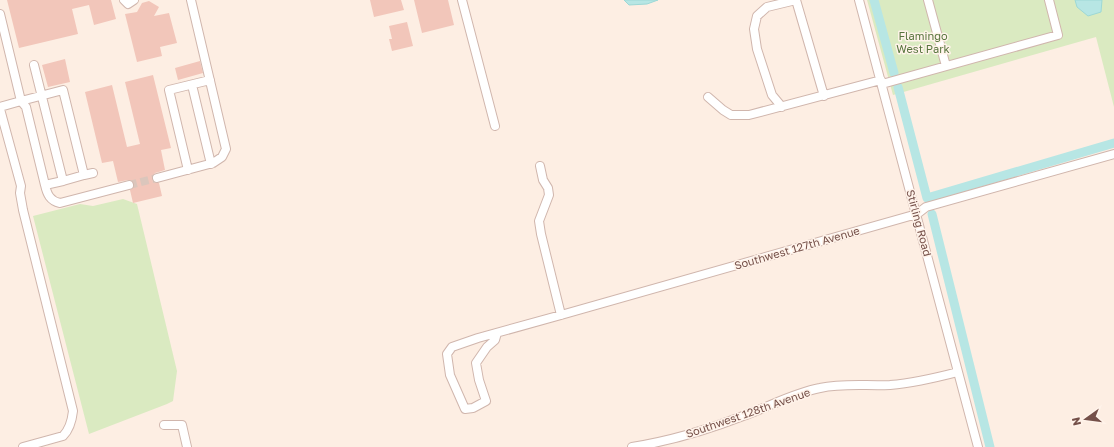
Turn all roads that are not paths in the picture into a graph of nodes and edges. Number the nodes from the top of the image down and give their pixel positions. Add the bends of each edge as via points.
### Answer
1 (124, 0) edge
2 (134, 0) edge
3 (191, 0) edge
4 (462, 0) edge
5 (796, 0) edge
6 (859, 0) edge
7 (928, 0) edge
8 (1049, 0) edge
9 (0, 14) edge
10 (34, 65) dead end
11 (946, 66) junction
12 (210, 80) junction
13 (882, 82) junction
14 (192, 85) junction
15 (42, 96) junction
16 (708, 96) dead end
17 (824, 96) junction
18 (21, 101) junction
19 (782, 106) junction
20 (0, 108) edge
21 (495, 126) dead end
22 (1114, 154) edge
23 (211, 164) junction
24 (540, 166) dead end
25 (188, 170) junction
26 (93, 173) dead end
27 (84, 175) junction
28 (157, 178) tunnel mouth
29 (62, 181) junction
30 (45, 185) junction
31 (129, 185) tunnel mouth
32 (917, 214) junction
33 (561, 315) junction
34 (497, 333) junction
35 (958, 372) junction
36 (164, 425) dead end
37 (23, 447) edge
38 (187, 447) edge
39 (632, 447) edge
40 (978, 447) edge

1 - 2 street via 128,4
3 - 12 street
4 - 21 street
5 - 17 street
5 - 19 street via 767,7 757,16 754,29 772,95
6 - 13 street, Stirling Road
7 - 11 street
8 - 11 street via 1058,34
9 - 18 street
10 - 15 street
11 - 13 street
12 - 14 street
12 - 23 street via 226,149 222,157
13 - 17 street
13 - 32 street, Stirling Road
14 - 23 street
14 - 25 street via 169,90
15 - 18 street
15 - 27 street via 63,90
15 - 29 street
16 - 19 street via 731,115 749,115
17 - 19 street
18 - 20 street
18 - 30 street via 26,107
20 - 37 street via 21,186 23,210 73,411 70,426 63,436
22 - 32 street, Southwest 127th Avenue via 926,207
23 - 25 street
24 - 33 street via 548,195 539,221 540,234
25 - 28 street
26 - 27 street
27 - 29 street
29 - 30 street
30 - 31 street via 50,198 60,203
32 - 33 street, Southwest 127th Avenue
32 - 35 street, Stirling Road
33 - 34 street, Southwest 127th Avenue
34 - 34 street, Southwest 127th Avenue via 452,347 447,354 450,375 465,409 486,401 476,363 487,346 495,340
35 - 39 street, Southwest 128th Avenue via 912,383 848,384 820,388 794,395 705,430
35 - 40 street, Stirling Road
36 - 38 street via 182,425

